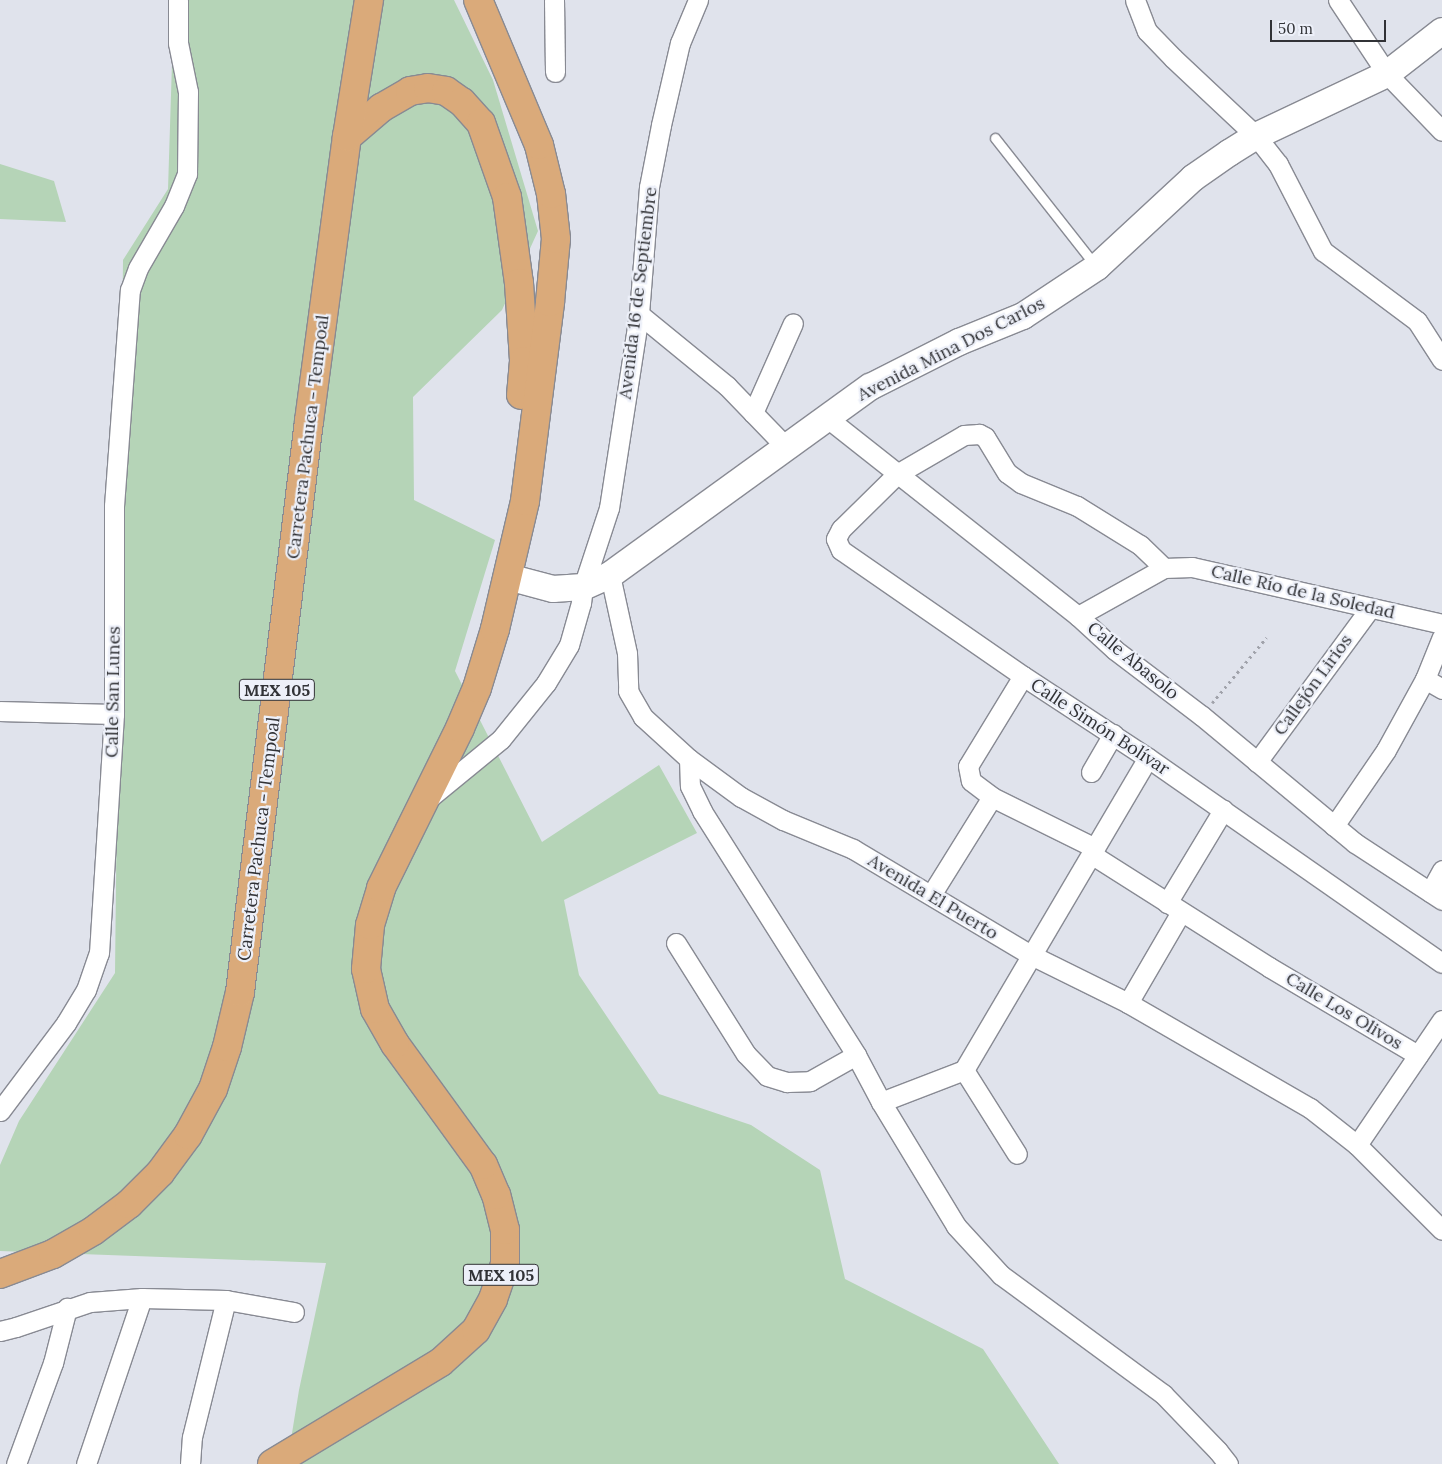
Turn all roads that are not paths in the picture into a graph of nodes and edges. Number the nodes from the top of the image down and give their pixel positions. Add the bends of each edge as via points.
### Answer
1 (178, 0) edge
2 (369, 0) edge
3 (478, 0) edge
4 (554, 0) edge
5 (698, 0) edge
6 (1134, 0) edge
7 (1338, 0) edge
8 (1442, 31) edge
9 (555, 72) dead end
10 (1387, 74) junction
11 (1442, 131) edge
12 (1256, 136) junction
13 (347, 137) junction
14 (995, 138) dead end
15 (1097, 267) junction
16 (639, 314) junction
17 (793, 323) dead end
18 (1442, 360) edge
19 (753, 413) junction
20 (826, 417) junction
21 (785, 446) junction
22 (897, 474) junction
23 (526, 501) junction
24 (1164, 568) junction
25 (610, 575) junction
26 (508, 577) junction
27 (583, 587) junction
28 (1370, 608) junction
29 (1078, 616) junction
30 (1442, 624) edge
31 (1442, 637) edge
32 (1023, 676) junction
33 (1425, 679) junction
34 (1442, 689) edge
35 (0, 711) edge
36 (114, 714) junction
37 (1113, 734) junction
38 (1148, 758) junction
39 (689, 759) junction
40 (1257, 762) junction
41 (1091, 772) dead end
42 (992, 797) junction
43 (425, 802) junction
44 (1224, 810) junction
45 (1334, 826) junction
46 (1093, 851) junction
47 (1442, 870) edge
48 (931, 895) junction
49 (1436, 896) edge
50 (1174, 907) junction
51 (676, 943) dead end
52 (1031, 955) junction
53 (1442, 963) edge
54 (1128, 1004) junction
55 (1442, 1020) edge
56 (856, 1055) junction
57 (1418, 1055) junction
58 (964, 1070) junction
59 (881, 1102) junction
60 (0, 1111) edge
61 (1357, 1146) junction
62 (1017, 1154) dead end
63 (1442, 1230) edge
64 (0, 1274) edge
65 (142, 1298) junction
66 (226, 1300) junction
67 (67, 1308) junction
68 (294, 1312) dead end
69 (0, 1330) edge
70 (16, 1464) edge
71 (86, 1464) edge
72 (190, 1464) edge
73 (272, 1464) edge
74 (1228, 1464) edge

1 - 36 street, Calle San Lunes via 178,43 188,92 187,174 174,206 138,268 130,290 114,506
2 - 13 main road, Carretera Pachuca - Tempoal / MEX 105
3 - 23 main road, MEX 105 via 539,145 552,194 556,239
4 - 9 street
5 - 16 street, Avenida 16 de Septiembre via 680,43 661,124 650,188
6 - 12 street via 1147,31
7 - 10 street
8 - 10 street, Avenida Mina Dos Carlos
10 - 11 street
10 - 12 street, Avenida Mina Dos Carlos
12 - 15 street, Avenida Mina Dos Carlos via 1192,178
12 - 18 street via 1278,164 1324,251 1417,321
13 - 23 main road via 380,108 410,91 428,88 446,91 462,102 481,123 507,197 519,283 524,362 517,453
13 - 64 main road, Carretera Pachuca - Tempoal / MEX 105 via 240,992 228,1047 213,1089 188,1136 160,1173 129,1204 93,1231 53,1254
14 - 15 lane
15 - 20 street, Avenida Mina Dos Carlos via 1023,316 959,342 870,387
16 - 19 street via 727,386
16 - 27 street, Avenida 16 de Septiembre via 610,508
17 - 19 street
19 - 21 street
20 - 21 street, Avenida Mina Dos Carlos
20 - 22 street, Calle Abasolo
21 - 25 street, Avenida Mina Dos Carlos
22 - 24 street, Calle Simón Bolívar via 964,435 979,434 1007,473 1021,483 1077,506 1140,545
22 - 29 street, Calle Abasolo
22 - 32 street, Calle Simón Bolívar via 840,529 836,540 841,550
23 - 26 main road, MEX 105
24 - 28 street, Calle Río de la Soledad via 1192,567
24 - 29 street
25 - 27 street, Avenida Mina Dos Carlos
25 - 39 street, Avenida El Puerto via 627,653 628,691 643,717
26 - 27 street, Avenida Mina Dos Carlos via 553,589
26 - 43 main road, MEX 105 via 477,688
27 - 43 street via 569,645 546,683 501,739
28 - 30 street, Calle Río de la Soledad
28 - 40 street, Callejón Lirios
29 - 40 street, Calle Abasolo via 1115,650
31 - 33 street
32 - 37 street, Calle Simón Bolívar
32 - 42 street via 968,766 971,781
33 - 34 street
33 - 45 street via 1386,750
35 - 36 street
36 - 60 street, Calle San Lunes via 99,953 86,990 66,1023
37 - 38 street, Calle Simón Bolívar
37 - 41 street
38 - 44 street, Calle Simón Bolívar
38 - 46 street
39 - 48 street, Avenida El Puerto via 750,802 783,820 853,849
39 - 56 street via 690,786 702,811
40 - 45 street, Calle Abasolo
42 - 46 street
42 - 48 street
43 - 73 main road, MEX 105 via 381,888 370,926 366,970 375,1009 394,1044 484,1166 505,1230 505,1264 493,1299 476,1330 441,1362
44 - 50 street
44 - 53 street, Calle Simón Bolívar
45 - 49 street, Calle Abasolo
46 - 50 street
46 - 52 street
47 - 49 street
48 - 52 street, Avenida El Puerto
50 - 54 street
50 - 57 street, Calle Los Olivos
51 - 56 street via 746,1054 767,1076 787,1082 810,1082
52 - 54 street, Avenida El Puerto
52 - 58 street
54 - 61 street, Avenida El Puerto via 1310,1108
55 - 57 street
56 - 59 street
57 - 61 street
58 - 59 street
58 - 62 street
59 - 74 street via 956,1226 1001,1275 1163,1394
61 - 63 street, Avenida El Puerto
65 - 66 street
65 - 67 street via 90,1302
65 - 71 street
66 - 68 street
66 - 72 street via 192,1437
67 - 69 street
67 - 70 street via 53,1363

